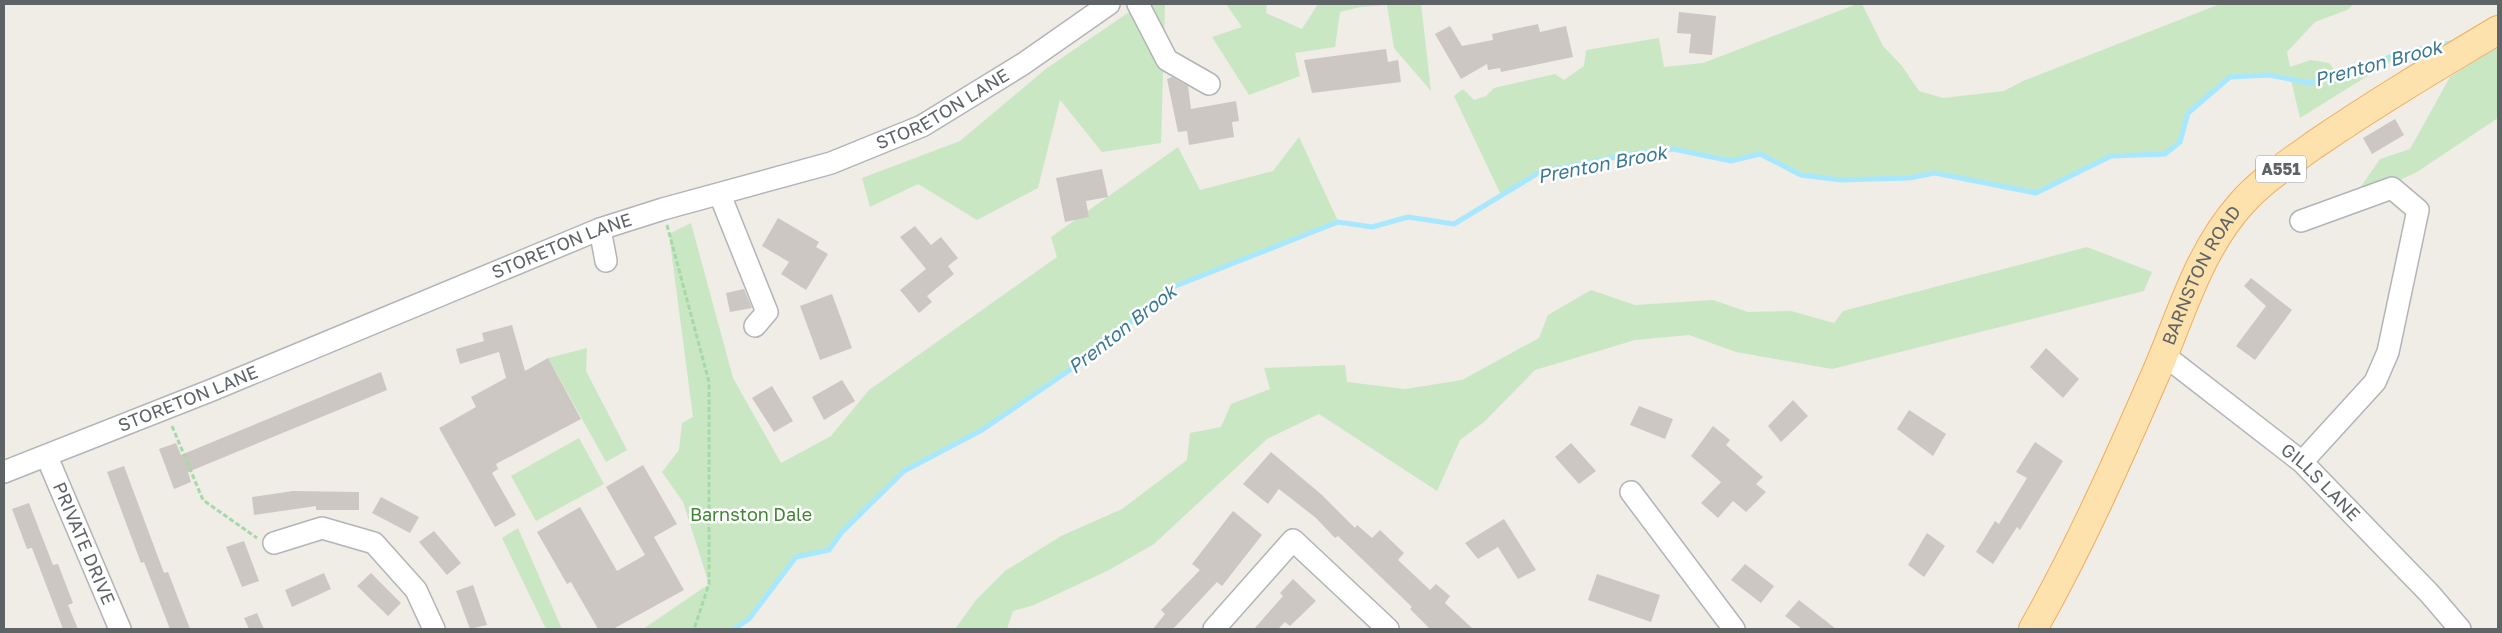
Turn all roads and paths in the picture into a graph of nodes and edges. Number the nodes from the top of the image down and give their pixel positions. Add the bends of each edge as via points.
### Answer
1 (1109, 4) edge
2 (1138, 4) edge
3 (2498, 30) edge
4 (1209, 84) dead end
5 (720, 194) junction
6 (663, 209) junction
7 (2301, 221) dead end
8 (600, 229) junction
9 (606, 261) dead end
10 (756, 326) dead end
11 (2164, 355) junction
12 (166, 408) junction
13 (48, 457) junction
14 (2302, 462) junction
15 (4, 472) edge
16 (1631, 492) dead end
17 (274, 543) joint
18 (120, 629) edge
19 (434, 629) edge
20 (694, 629) edge
21 (1214, 629) edge
22 (1388, 629) edge
23 (1734, 629) edge
24 (2034, 629) edge
25 (2460, 629) edge

1 - 5 street, STORETON LANE via 1022,64 922,126 831,164
2 - 4 street via 1167,60
3 - 11 main road, BARNSTON ROAD / A551 via 2361,113 2261,183 2239,206 2205,257 2173,327
5 - 6 street, STORETON LANE
5 - 10 street via 767,312
6 - 8 street, STORETON LANE
6 - 20 path via 709,382 709,584
7 - 14 street via 2392,188 2418,210 2388,352 2375,382
8 - 9 street
8 - 12 street, STORETON LANE
11 - 14 street, GILLS LANE
11 - 24 main road, BARNSTON ROAD / A551 via 2071,562
12 - 13 street, STORETON LANE
12 - 17 path via 203,500 258,538
13 - 15 street, STORETON LANE
13 - 18 street, PRIVATE DRIVE
14 - 25 street, GILLS LANE
16 - 23 street
17 - 19 street via 322,528 374,543 416,590
21 - 22 street via 1293,540

